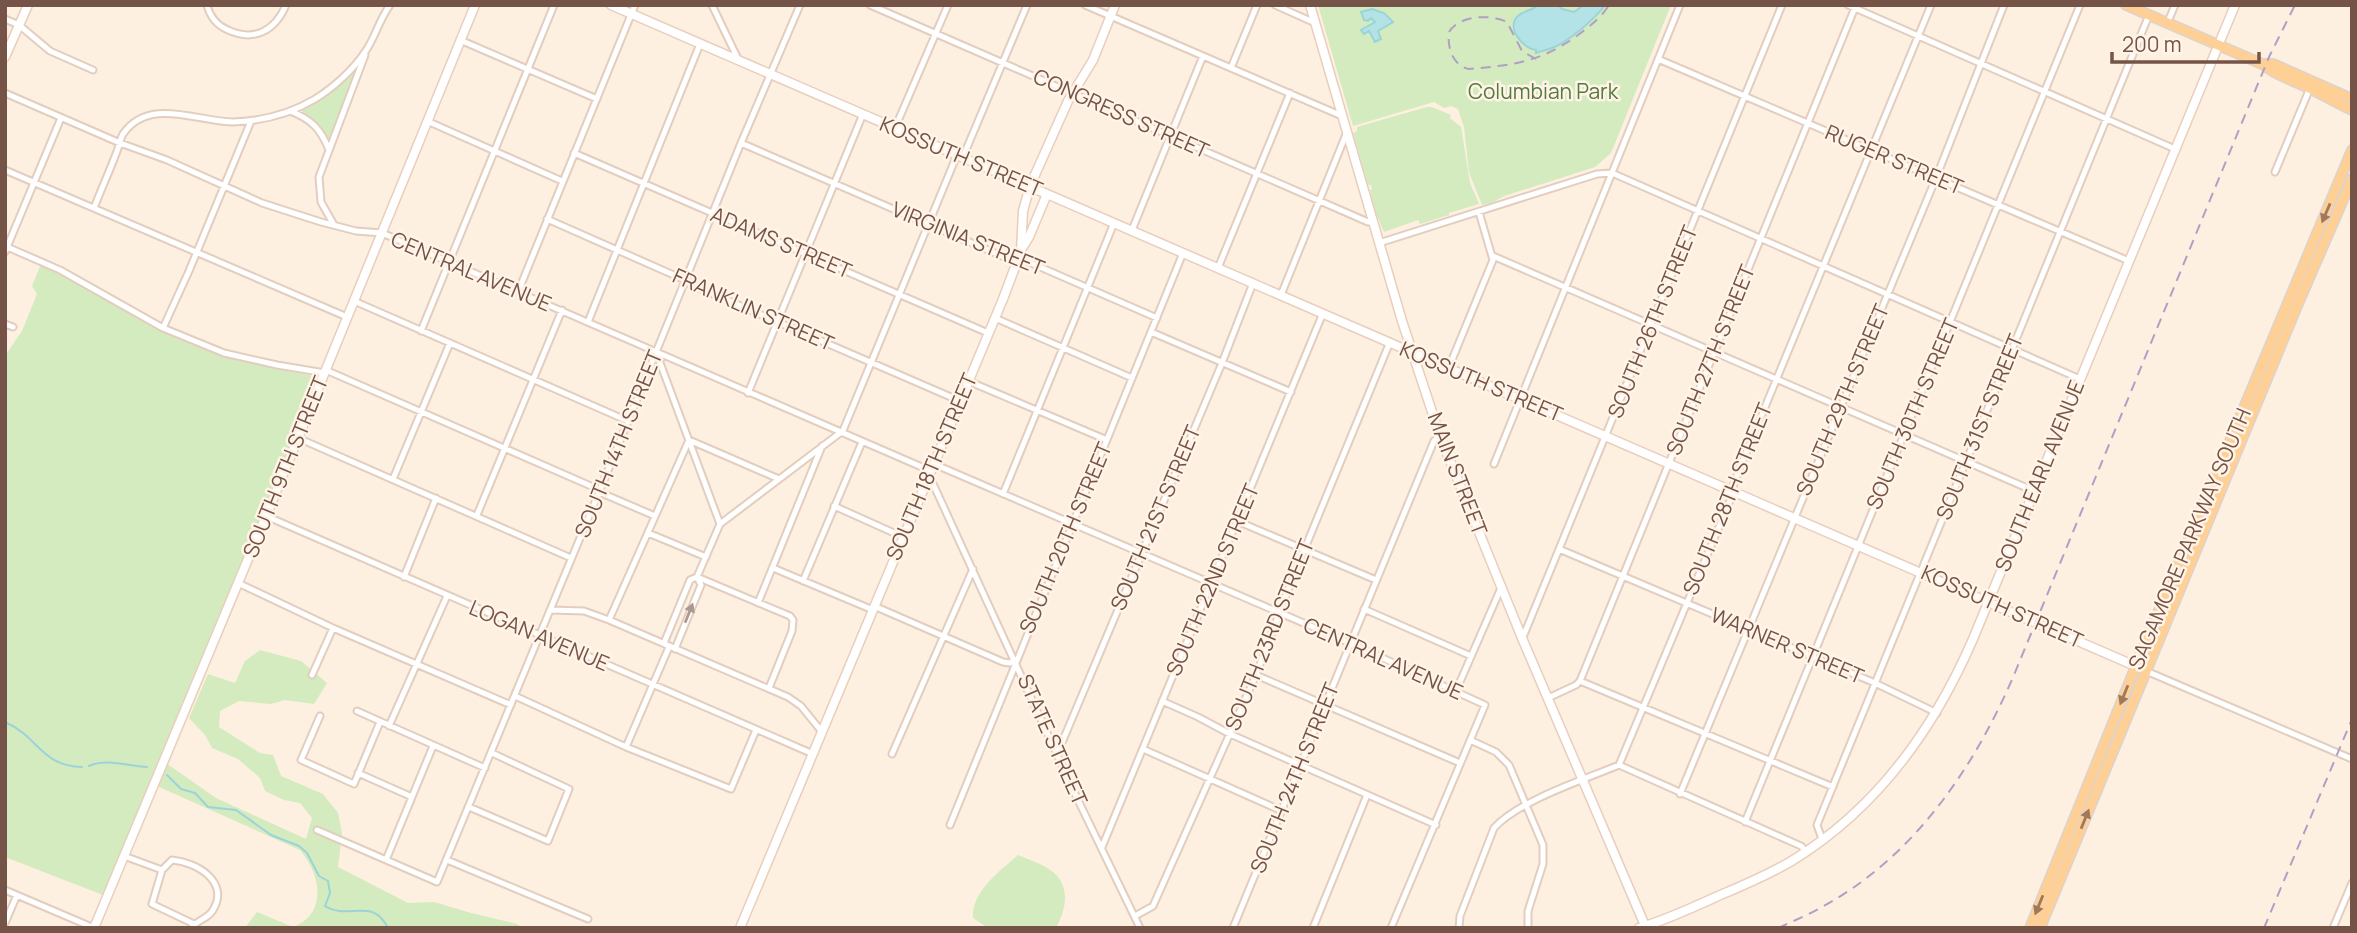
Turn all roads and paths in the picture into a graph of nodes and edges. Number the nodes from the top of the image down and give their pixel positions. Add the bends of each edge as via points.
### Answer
1 (28, 5) edge
2 (207, 5) edge
3 (286, 5) edge
4 (390, 5) edge
5 (475, 5) edge
6 (554, 5) edge
7 (611, 5) edge
8 (712, 5) edge
9 (800, 5) edge
10 (870, 5) edge
11 (947, 5) edge
12 (1027, 5) edge
13 (1085, 5) edge
14 (1115, 5) edge
15 (1257, 5) edge
16 (1275, 5) edge
17 (1310, 5) edge
18 (1680, 5) edge
19 (1782, 5) edge
20 (1848, 5) edge
21 (1931, 5) edge
22 (2004, 5) edge
23 (2080, 5) edge
24 (2126, 5) edge
25 (2175, 5) edge
26 (2235, 5) edge
27 (1856, 7) edge
28 (633, 10) edge
29 (2149, 15) junction
30 (1111, 16) junction
31 (5, 19) edge
32 (1315, 23) junction
33 (2167, 23) junction
34 (19, 25) junction
35 (935, 33) junction
36 (1918, 36) junction
37 (460, 40) junction
38 (701, 44) junction
39 (2218, 46) junction
40 (366, 52) junction
41 (1203, 55) junction
42 (5, 57) edge
43 (1658, 59) junction
44 (738, 60) junction
45 (1003, 63) junction
46 (1981, 64) junction
47 (2262, 64) junction
48 (1231, 68) junction
49 (527, 69) junction
50 (93, 70) dead end
51 (770, 74) junction
52 (2310, 88) junction
53 (2045, 91) junction
54 (5, 93) edge
55 (1073, 93) junction
56 (1290, 93) junction
57 (1745, 96) junction
58 (597, 99) junction
59 (2352, 99) edge
60 (2352, 110) edge
61 (290, 111) junction
62 (863, 114) junction
63 (1342, 116) junction
64 (61, 118) junction
65 (2106, 119) junction
66 (251, 121) junction
67 (427, 121) junction
68 (1808, 123) junction
69 (895, 128) junction
70 (1347, 132) junction
71 (1171, 136) junction
72 (120, 143) junction
73 (741, 143) junction
74 (2175, 149) junction
75 (328, 150) junction
76 (494, 150) junction
77 (1871, 150) junction
78 (2352, 150) edge
79 (575, 153) junction
80 (960, 156) junction
81 (5, 170) edge
82 (1613, 171) junction
83 (2275, 172) dead end
84 (1257, 173) junction
85 (1936, 178) junction
86 (2352, 179) edge
87 (562, 181) junction
88 (34, 182) junction
89 (645, 184) junction
90 (835, 184) junction
91 (224, 186) junction
92 (1030, 186) junction
93 (1047, 194) junction
94 (1319, 200) junction
95 (1999, 205) junction
96 (94, 208) junction
97 (1699, 211) junction
98 (1479, 212) junction
99 (713, 214) junction
100 (547, 219) junction
101 (1372, 222) junction
102 (1114, 223) junction
103 (928, 224) junction
104 (334, 225) junction
105 (1132, 230) junction
106 (2060, 231) junction
107 (382, 233) junction
108 (1761, 239) junction
109 (1379, 243) junction
110 (6, 248) edge
111 (617, 250) junction
112 (1021, 251) junction
113 (196, 252) junction
114 (1183, 253) junction
115 (806, 254) junction
116 (1493, 256) junction
117 (449, 261) junction
118 (1017, 261) junction
119 (2129, 261) junction
120 (1824, 266) junction
121 (1218, 268) junction
122 (685, 280) junction
123 (1253, 283) junction
124 (1088, 287) junction
125 (1566, 287) junction
126 (518, 292) junction
127 (899, 294) junction
128 (1887, 294) junction
129 (1281, 295) junction
130 (354, 301) junction
131 (562, 310) junction
132 (1323, 313) junction
133 (347, 317) junction
134 (995, 318) junction
135 (1157, 318) junction
136 (588, 322) junction
137 (778, 322) junction
138 (1951, 322) junction
139 (5, 324) edge
140 (1651, 325) junction
141 (13, 327) dead end
142 (163, 328) junction
143 (421, 331) junction
144 (1151, 332) junction
145 (988, 333) junction
146 (1390, 342) junction
147 (450, 343) junction
148 (1063, 348) junction
149 (2012, 349) junction
150 (656, 352) junction
151 (1413, 352) junction
152 (1715, 353) junction
153 (871, 362) junction
154 (1222, 363) junction
155 (1449, 367) junction
156 (326, 372) junction
157 (1132, 378) junction
158 (2080, 379) junction
159 (533, 380) junction
160 (1777, 380) junction
161 (968, 381) junction
162 (748, 393) junction
163 (1291, 393) junction
164 (1520, 398) junction
165 (960, 401) junction
166 (1840, 407) junction
167 (1037, 410) junction
168 (420, 411) junction
169 (628, 421) junction
170 (841, 433) junction
171 (1904, 435) junction
172 (1440, 436) junction
173 (1606, 436) junction
174 (298, 438) junction
175 (689, 440) junction
176 (1107, 440) junction
177 (862, 442) junction
178 (822, 446) junction
179 (506, 448) junction
180 (1966, 462) junction
181 (1669, 463) junction
182 (1494, 464) dead end
183 (931, 470) junction
184 (393, 479) junction
185 (779, 479) junction
186 (600, 491) junction
187 (1734, 491) junction
188 (2034, 491) junction
189 (1003, 495) junction
190 (436, 498) junction
191 (834, 506) junction
192 (477, 515) junction
193 (266, 516) junction
194 (655, 516) junction
195 (1794, 517) junction
196 (1237, 521) junction
197 (720, 524) junction
198 (1072, 524) junction
199 (648, 533) junction
200 (903, 537) junction
201 (1858, 544) junction
202 (1559, 549) junction
203 (1305, 550) junction
204 (1141, 554) junction
205 (706, 557) junction
206 (571, 558) junction
207 (773, 568) junction
208 (973, 569) junction
209 (1921, 572) junction
210 (1623, 576) junction
211 (404, 577) junction
212 (697, 577) junction
213 (1376, 580) junction
214 (803, 581) junction
215 (238, 583) junction
216 (1212, 584) junction
217 (1501, 588) junction
218 (447, 596) junction
219 (1989, 601) junction
220 (758, 603) junction
221 (1685, 603) junction
222 (874, 608) junction
223 (1364, 609) junction
224 (551, 610) junction
225 (1280, 613) junction
226 (610, 620) junction
227 (333, 628) junction
228 (1749, 628) junction
229 (540, 636) junction
230 (944, 637) junction
231 (1522, 638) junction
232 (1350, 643) junction
233 (669, 646) junction
234 (1471, 656) junction
235 (1812, 657) junction
236 (1015, 660) junction
237 (415, 664) junction
238 (2136, 666) junction
239 (2146, 671) junction
240 (1256, 675) junction
241 (312, 676) dead end
242 (1580, 681) junction
243 (1875, 683) junction
244 (653, 685) junction
245 (769, 688) junction
246 (1456, 691) junction
247 (514, 696) junction
248 (1548, 698) junction
249 (1163, 701) junction
250 (1324, 704) junction
251 (511, 705) junction
252 (1643, 706) junction
253 (357, 711) dead end
254 (1937, 713) junction
255 (320, 716) dead end
256 (380, 722) junction
257 (389, 726) junction
258 (756, 730) junction
259 (822, 732) junction
260 (1705, 733) junction
261 (1230, 734) junction
262 (1470, 740) junction
263 (433, 746) junction
264 (626, 747) junction
265 (1143, 749) junction
266 (1058, 752) junction
267 (492, 754) junction
268 (813, 754) junction
269 (892, 754) dead end
270 (2352, 759) edge
271 (1770, 761) junction
272 (1460, 763) junction
273 (1619, 765) junction
274 (1301, 766) junction
275 (485, 768) junction
276 (359, 773) junction
277 (1210, 779) junction
278 (1583, 780) junction
279 (1833, 787) junction
280 (1680, 794) junction
281 (1367, 795) junction
282 (412, 797) junction
283 (1526, 805) junction
284 (469, 807) junction
285 (1282, 811) junction
286 (1745, 822) junction
287 (950, 825) dead end
288 (1436, 825) junction
289 (317, 830) dead end
290 (1822, 839) junction
291 (1102, 847) junction
292 (1806, 851) junction
293 (124, 856) junction
294 (387, 860) junction
295 (447, 860) junction
296 (162, 870) junction
297 (2352, 883) edge
298 (5, 890) edge
299 (17, 895) junction
300 (1135, 916) junction
301 (588, 919) dead end
302 (5, 923) edge
303 (193, 926) edge
304 (1644, 927) edge
305 (94, 928) edge
306 (740, 928) edge
307 (1140, 928) edge
308 (1233, 928) edge
309 (1312, 928) edge
310 (1391, 928) edge
311 (1459, 928) edge
312 (1528, 928) edge
313 (2030, 928) edge
314 (2040, 928) edge
315 (2333, 928) edge

1 - 34 street
2 - 3 street via 220,27 244,36 256,36 276,24
4 - 40 street
5 - 37 street, SOUTH 9TH STREET
6 - 49 street
7 - 28 street, KOSSUTH STREET
8 - 44 street
9 - 51 street, SOUTH 14TH STREET
10 - 35 street, CONGRESS STREET
11 - 35 street
12 - 45 street
13 - 30 street
14 - 30 street, SOUTH 18TH STREET
15 - 48 street
16 - 32 street
17 - 32 street, MAIN STREET
18 - 43 street
19 - 57 street, SOUTH 26TH STREET
20 - 27 street
21 - 36 street, SOUTH 28TH STREET
22 - 46 street, SOUTH 29TH STREET
23 - 53 street, SOUTH 30TH STREET
24 - 29 main road
25 - 33 street
26 - 39 street, SOUTH EARL AVENUE
27 - 36 street
27 - 68 street, SOUTH 27TH STREET
28 - 38 street, KOSSUTH STREET
28 - 58 street
29 - 33 main road
29 - 65 street, SOUTH 31ST STREET
30 - 41 street
30 - 55 street, SOUTH 18TH STREET
31 - 34 street
32 - 63 street, MAIN STREET
33 - 39 main road
34 - 42 street
34 - 50 street via 50,51
35 - 45 street, CONGRESS STREET
35 - 69 street
36 - 46 street
36 - 77 street, SOUTH 28TH STREET
37 - 49 street
37 - 67 street, SOUTH 9TH STREET
38 - 44 street, KOSSUTH STREET
38 - 89 street
39 - 47 main road
39 - 74 street, SOUTH EARL AVENUE
40 - 61 street via 330,89
40 - 75 street
41 - 48 street
41 - 71 street
43 - 57 street, RUGER STREET
43 - 82 street
44 - 51 street, KOSSUTH STREET
45 - 55 street, CONGRESS STREET
45 - 80 street
46 - 53 street
46 - 85 street, SOUTH 29TH STREET
47 - 52 main road
47 - 59 main road via 2273,64
48 - 56 street
49 - 58 street
49 - 76 street
51 - 62 street, KOSSUTH STREET
51 - 73 street, SOUTH 14TH STREET
52 - 60 main road
52 - 83 street
53 - 65 street
53 - 95 street, SOUTH 30TH STREET
54 - 64 street, CENTRAL AVENUE
55 - 71 street, CONGRESS STREET
55 - 92 street, SOUTH 18TH STREET
56 - 63 street
56 - 84 street
57 - 68 street, RUGER STREET
57 - 97 street, SOUTH 26TH STREET
58 - 79 street
61 - 66 street
61 - 75 street via 314,124
62 - 69 street, KOSSUTH STREET
62 - 90 street
63 - 70 street, MAIN STREET
64 - 72 street, CENTRAL AVENUE
64 - 88 street
65 - 74 street
65 - 106 street, SOUTH 31ST STREET
66 - 72 street via 216,122 178,113 157,114 136,122
66 - 91 street
67 - 76 street
67 - 107 street, SOUTH 9TH STREET
68 - 77 street, RUGER STREET
68 - 108 street, SOUTH 27TH STREET
69 - 80 street, KOSSUTH STREET
70 - 94 street
70 - 101 street, MAIN STREET
71 - 84 street, CONGRESS STREET
71 - 105 street
72 - 91 street, CENTRAL AVENUE
72 - 96 street
73 - 90 street, VIRGINIA STREET
73 - 99 street, SOUTH 14TH STREET
74 - 119 street, SOUTH EARL AVENUE
75 - 104 street via 319,188
76 - 87 street
76 - 117 street
77 - 85 street, RUGER STREET
77 - 120 street, SOUTH 28TH STREET
78 -> 238 main road, SAGAMORE PARKWAY SOUTH
79 - 87 street
79 - 89 street, ADAMS STREET
80 - 92 street, KOSSUTH STREET
80 - 103 street
81 - 88 street
82 - 97 street
82 - 98 street
82 - 125 street
84 - 94 street, CONGRESS STREET
84 - 121 street
85 - 95 street, RUGER STREET
85 - 128 street, SOUTH 29TH STREET
86 - 239 main road, SAGAMORE PARKWAY SOUTH
87 - 100 street
88 - 96 street
88 - 110 street
89 - 99 street, ADAMS STREET
89 - 111 street
90 - 103 street, VIRGINIA STREET
90 - 115 street
91 - 104 street, CENTRAL AVENUE
91 - 113 street
92 - 93 street, KOSSUTH STREET
92 - 112 street, SOUTH 18TH STREET via 1023,211
93 - 102 street, KOSSUTH STREET
93 - 112 street
94 - 101 street, CONGRESS STREET
94 - 129 street
95 - 106 street, RUGER STREET
95 - 138 street, SOUTH 30TH STREET
96 - 113 street
97 - 108 street
97 - 140 street, SOUTH 26TH STREET
98 - 109 street
98 - 116 street
99 - 115 street, ADAMS STREET
99 - 122 street, SOUTH 14TH STREET
100 - 111 street, FRANKLIN STREET
100 - 126 street
101 - 109 street, MAIN STREET
102 - 105 street, KOSSUTH STREET
102 - 124 street
103 - 118 street, VIRGINIA STREET
103 - 127 street
104 - 107 street, CENTRAL AVENUE
105 - 114 street, KOSSUTH STREET
106 - 119 street, RUGER STREET
106 - 149 street, SOUTH 31ST STREET
107 - 117 street, CENTRAL AVENUE
107 - 130 street, SOUTH 9TH STREET
108 - 120 street
108 - 152 street, SOUTH 27TH STREET
109 - 151 street, MAIN STREET
110 - 142 street via 60,270
111 - 122 street, FRANKLIN STREET
111 - 136 street
112 - 118 street, SOUTH 18TH STREET
113 - 133 street
113 - 142 street
114 - 121 street, KOSSUTH STREET
114 - 135 street, SOUTH 20TH STREET
115 - 127 street, ADAMS STREET
115 - 137 street
116 - 125 street
116 - 155 street
117 - 126 street, CENTRAL AVENUE
117 - 143 street
118 - 124 street, VIRGINIA STREET
118 - 134 street, SOUTH 18TH STREET
119 - 158 street, SOUTH EARL AVENUE
120 - 128 street
120 - 160 street, SOUTH 28TH STREET
121 - 123 street, KOSSUTH STREET
122 - 137 street, FRANKLIN STREET
122 - 150 street, SOUTH 14TH STREET
123 - 129 street, KOSSUTH STREET
123 - 154 street, SOUTH 21ST STREET
124 - 135 street, VIRGINIA STREET
124 - 148 street
125 - 140 street
125 - 164 street
126 - 131 street, CENTRAL AVENUE
127 - 145 street, ADAMS STREET
127 - 153 street
128 - 138 street
128 - 166 street, SOUTH 29TH STREET
129 - 132 street, KOSSUTH STREET
130 - 133 street, SOUTH 9TH STREET
130 - 143 street
131 - 136 street, CENTRAL AVENUE
131 - 159 street
132 - 146 street, KOSSUTH STREET
132 - 163 street, SOUTH 22ND STREET
133 - 156 street, SOUTH 9TH STREET
134 - 145 street, SOUTH 18TH STREET
134 - 148 street
135 - 144 street, SOUTH 20TH STREET
136 - 150 street, CENTRAL AVENUE
137 - 153 street, FRANKLIN STREET
137 - 162 street
138 - 149 street
138 - 171 street, SOUTH 30TH STREET
139 - 141 street
140 - 152 street
140 - 173 street, SOUTH 26TH STREET
142 - 156 street via 224,353
143 - 147 street
144 - 154 street
144 - 157 street, SOUTH 20TH STREET
145 - 161 street, SOUTH 18TH STREET
146 - 151 street, KOSSUTH STREET
146 - 203 street, SOUTH 23RD STREET
147 - 159 street
147 - 168 street
148 - 157 street
148 - 167 street
149 - 158 street
149 - 180 street, SOUTH 31ST STREET
150 - 162 street, CENTRAL AVENUE
150 - 169 street, SOUTH 14TH STREET
150 - 175 street
151 - 155 street, KOSSUTH STREET
151 - 172 street, MAIN STREET
152 - 160 street
152 - 181 street, SOUTH 27TH STREET
153 - 165 street, FRANKLIN STREET
153 - 170 street
154 - 163 street
154 - 204 street, SOUTH 21ST STREET
155 - 164 street, KOSSUTH STREET
156 - 168 street
156 - 174 street, SOUTH 9TH STREET
157 - 176 street, SOUTH 20TH STREET
158 - 188 street, SOUTH EARL AVENUE
159 - 169 street
159 - 179 street
160 - 166 street
160 - 187 street, SOUTH 28TH STREET
161 - 165 street, SOUTH 18TH STREET
161 - 167 street
162 - 170 street, CENTRAL AVENUE
163 - 196 street, SOUTH 22ND STREET
164 - 173 street, KOSSUTH STREET
164 - 182 street
165 - 183 street, SOUTH 18TH STREET
166 - 171 street
166 - 195 street, SOUTH 29TH STREET
167 - 176 street
167 - 189 street
168 - 179 street
168 - 184 street
169 - 186 street, SOUTH 14TH STREET
170 - 177 street, CENTRAL AVENUE
170 - 178 street
171 - 180 street
171 - 201 street, SOUTH 30TH STREET
172 - 213 street, SOUTH 24TH STREET
172 - 217 street, MAIN STREET
173 - 181 street, KOSSUTH STREET
173 - 202 street, SOUTH 26TH STREET
174 - 184 street
174 - 193 street, SOUTH 9TH STREET
175 - 185 street
175 - 194 street
175 - 197 street
176 - 198 street, SOUTH 20TH STREET
177 - 183 street, CENTRAL AVENUE
177 - 191 street
178 - 185 street
178 - 207 street
179 - 186 street
179 - 192 street
180 - 188 street
180 - 209 street, SOUTH 31ST STREET
181 - 187 street, KOSSUTH STREET
181 - 210 street, SOUTH 27TH STREET
183 - 189 street, CENTRAL AVENUE
183 - 200 street, SOUTH 18TH STREET
183 - 208 street, STATE STREET
184 - 190 street
185 - 197 street
186 - 194 street
186 - 206 street, SOUTH 14TH STREET
187 - 195 street, KOSSUTH STREET
187 - 221 street, SOUTH 28TH STREET
188 - 219 street, SOUTH EARL AVENUE
189 - 198 street, CENTRAL AVENUE
190 - 192 street
190 - 211 street
191 - 200 street
191 - 214 street
192 - 206 street
193 - 211 street, LOGAN AVENUE
193 - 215 street, SOUTH 9TH STREET
194 - 199 street
195 - 201 street, KOSSUTH STREET
195 - 228 street, SOUTH 29TH STREET
196 - 203 street
196 - 216 street, SOUTH 22ND STREET
197 - 205 street
198 - 204 street, CENTRAL AVENUE
198 - 236 street, SOUTH 20TH STREET
199 - 205 street
199 - 226 street
200 - 222 street, SOUTH 18TH STREET
201 - 209 street, KOSSUTH STREET
201 - 235 street, SOUTH 30TH STREET
202 - 210 street, WARNER STREET
202 - 231 street, SOUTH 26TH STREET
203 - 213 street
203 - 225 street, SOUTH 23RD STREET
204 - 216 street, CENTRAL AVENUE
204 - 266 street, SOUTH 21ST STREET
205 - 212 street
206 - 224 street, SOUTH 14TH STREET
207 - 214 street
207 - 220 street
208 - 230 street
208 - 236 street, STATE STREET
209 - 219 street, KOSSUTH STREET
209 - 243 street, SOUTH 31ST STREET
210 - 221 street, WARNER STREET
210 - 242 street, SOUTH 27TH STREET
211 - 218 street, LOGAN AVENUE
212 - 220 street
212 - 233 street via 690,580
233 -> 212 street via 701,585
213 - 223 street, SOUTH 24TH STREET
214 - 222 street
215 - 227 street
215 - 293 street, SOUTH 9TH STREET
216 - 225 street, CENTRAL AVENUE
216 - 249 street, SOUTH 22ND STREET
217 - 231 street, MAIN STREET
217 - 234 street
218 - 229 street, LOGAN AVENUE
218 - 237 street
219 - 238 street, KOSSUTH STREET
219 - 254 street, SOUTH EARL AVENUE
220 - 245 street via 793,620
221 - 228 street, WARNER STREET
221 - 252 street, SOUTH 28TH STREET
222 - 230 street
222 - 259 street, SOUTH 18TH STREET
223 - 232 street, SOUTH 24TH STREET
223 - 234 street
224 - 226 street via 584,611
224 - 229 street, SOUTH 14TH STREET
225 - 232 street, CENTRAL AVENUE
225 - 240 street, SOUTH 23RD STREET
226 - 233 street
227 - 237 street
227 - 241 street
228 - 235 street, WARNER STREET
228 - 260 street, SOUTH 29TH STREET
229 - 244 street, LOGAN AVENUE
229 - 247 street, SOUTH 14TH STREET
230 - 236 street via 1003,662
230 - 269 street
231 - 248 street, MAIN STREET
232 - 246 street, CENTRAL AVENUE
232 - 250 street, SOUTH 24TH STREET
233 - 244 street
233 - 245 street
234 - 246 street
235 - 243 street, WARNER STREET
235 - 271 street, SOUTH 30TH STREET
236 - 266 street, STATE STREET
236 - 287 street, SOUTH 20TH STREET
237 - 251 street
237 - 257 street
238 - 239 street, KOSSUTH STREET
238 -> 313 main road, SAGAMORE PARKWAY SOUTH
239 - 270 street, KOSSUTH STREET
314 -> 239 main road, SAGAMORE PARKWAY SOUTH
240 - 250 street
240 - 261 street, SOUTH 23RD STREET
242 - 248 street
242 - 252 street
243 - 254 street, WARNER STREET
243 - 279 street, SOUTH 31ST STREET
244 - 258 street, LOGAN AVENUE
244 - 264 street
245 - 259 street via 801,706
246 - 262 street, CENTRAL AVENUE via 1485,705
247 - 251 street, SOUTH 14TH STREET
247 - 264 street
248 - 278 street, MAIN STREET
249 - 261 street
249 - 265 street, SOUTH 22ND STREET
250 - 272 street
250 - 274 street, SOUTH 24TH STREET
251 - 267 street, SOUTH 14TH STREET
252 - 260 street
252 - 273 street, SOUTH 28TH STREET
253 - 256 street
254 - 290 street, SOUTH EARL AVENUE via 1884,783
255 - 276 street via 301,761 354,784
256 - 257 street
256 - 276 street
257 - 263 street
258 - 264 street via 731,789
258 - 268 street, LOGAN AVENUE
259 - 268 street, SOUTH 18TH STREET
260 - 271 street
260 - 280 street, SOUTH 29TH STREET
261 - 274 street
261 - 277 street, SOUTH 23RD STREET
262 - 272 street
262 - 283 street via 1503,758
263 - 275 street
263 - 282 street
265 - 277 street
265 - 291 street, SOUTH 22ND STREET
266 - 291 street, STATE STREET
267 - 275 street, SOUTH 14TH STREET
267 - 284 street via 569,789 548,841
268 - 306 street, SOUTH 18TH STREET
271 - 279 street
271 - 286 street, SOUTH 30TH STREET
272 - 288 street
273 - 278 street
273 - 280 street
274 - 281 street
274 - 285 street, SOUTH 24TH STREET
275 - 284 street, SOUTH 14TH STREET
276 - 282 street
277 - 285 street
277 - 300 street, SOUTH 23RD STREET via 1153,906
278 - 283 street
278 - 304 street, MAIN STREET
279 - 290 street, SOUTH 31ST STREET via 1817,825
280 - 286 street
281 - 288 street
281 - 309 street
282 - 294 street
283 - 311 street via 1494,828
283 - 312 street via 1544,853 1528,911
284 - 295 street, SOUTH 14TH STREET
285 - 308 street, SOUTH 24TH STREET
286 - 292 street
288 - 310 street
289 - 294 street
290 - 292 street, SOUTH EARL AVENUE
291 - 300 street, STATE STREET
292 - 304 street, SOUTH EARL AVENUE via 1753,881
293 - 296 street
293 - 305 street, SOUTH 9TH STREET
294 - 295 street, SOUTH 14TH STREET via 437,882
295 - 301 street
296 - 303 street via 152,904
296 - 303 street via 178,860 213,879 218,894 214,909
297 - 315 street
298 - 299 street
299 - 302 street
299 - 305 street
300 - 307 street, STATE STREET

